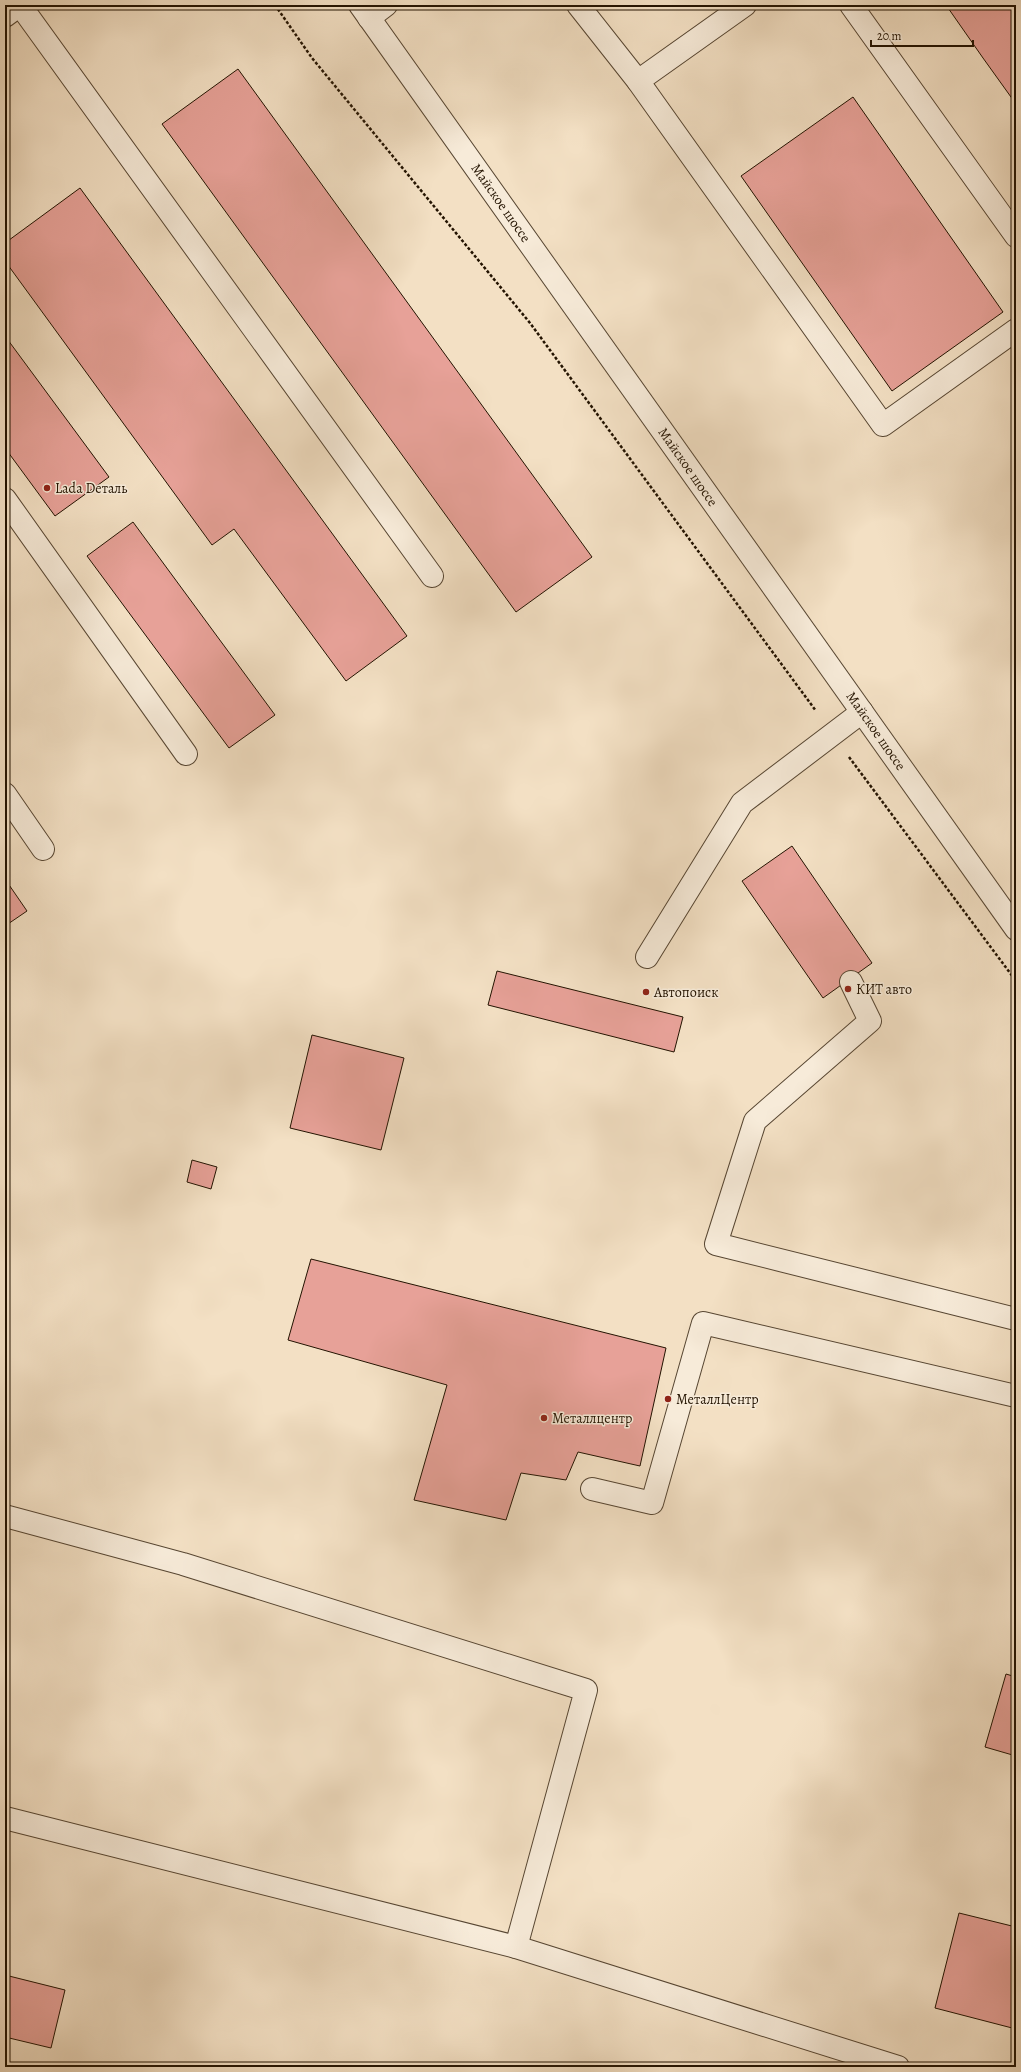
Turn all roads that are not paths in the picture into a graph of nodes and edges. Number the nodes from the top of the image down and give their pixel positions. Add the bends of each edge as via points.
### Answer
1 (578, 5) edge
2 (745, 5) edge
3 (852, 5) edge
4 (372, 9) edge
5 (5, 16) edge
6 (638, 81) junction
7 (1016, 236) edge
8 (1016, 330) edge
9 (5, 499) edge
10 (432, 576) dead end
11 (862, 712) junction
12 (186, 754) dead end
13 (5, 794) edge
14 (43, 848) dead end
15 (1016, 929) edge
16 (647, 957) dead end
17 (851, 982) dead end
18 (1016, 1319) edge
19 (1016, 1396) edge
20 (592, 1489) dead end
21 (5, 1516) edge
22 (5, 1818) edge
23 (516, 1946) junction
24 (898, 2067) edge

1 - 6 street
2 - 6 street
3 - 7 street
4 - 11 street, Майское шоссе
5 - 10 street via 20,6
6 - 8 street via 883,425
9 - 12 street
11 - 15 street, Майское шоссе
11 - 16 street via 742,803
13 - 14 street
17 - 18 street via 870,1021 755,1122 716,1244
19 - 20 street via 703,1323 652,1503
21 - 23 street via 183,1564 586,1690
22 - 23 street
23 - 24 street

